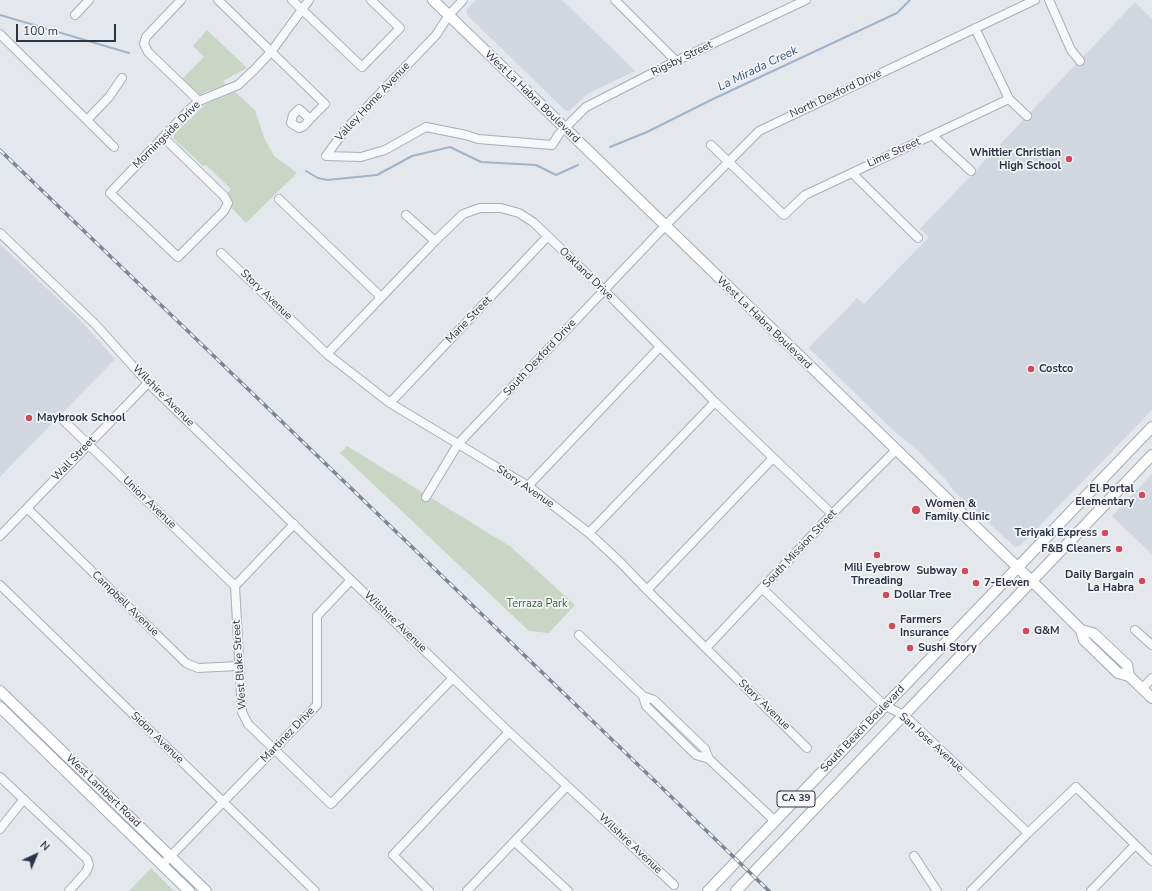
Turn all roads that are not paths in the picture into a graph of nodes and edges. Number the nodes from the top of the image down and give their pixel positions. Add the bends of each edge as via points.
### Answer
1 (89, 0) edge
2 (181, 0) edge
3 (218, 0) edge
4 (292, 0) edge
5 (309, 0) edge
6 (371, 0) edge
7 (433, 0) edge
8 (463, 0) edge
9 (615, 0) edge
10 (806, 0) edge
11 (1035, 0) edge
12 (1049, 0) edge
13 (302, 10) junction
14 (75, 15) dead end
15 (449, 15) junction
16 (975, 28) junction
17 (0, 34) edge
18 (272, 52) junction
19 (1080, 60) dead end
20 (676, 61) junction
21 (122, 78) dead end
22 (1009, 99) junction
23 (199, 101) junction
24 (1027, 116) dead end
25 (310, 119) dead end
26 (87, 120) junction
27 (564, 128) junction
28 (933, 136) junction
29 (163, 137) junction
30 (711, 145) dead end
31 (114, 147) dead end
32 (728, 161) junction
33 (971, 171) dead end
34 (852, 173) junction
35 (279, 199) dead end
36 (406, 215) dead end
37 (665, 226) junction
38 (0, 233) edge
39 (547, 237) junction
40 (918, 238) dead end
41 (435, 241) junction
42 (221, 253) dead end
43 (604, 290) junction
44 (380, 296) junction
45 (660, 347) junction
46 (327, 354) junction
47 (148, 383) junction
48 (715, 402) junction
49 (390, 403) junction
50 (63, 420) dead end
51 (1152, 427) edge
52 (88, 444) junction
53 (458, 444) junction
54 (896, 450) junction
55 (1152, 455) edge
56 (773, 458) junction
57 (528, 486) junction
58 (426, 497) dead end
59 (26, 508) junction
60 (832, 514) junction
61 (294, 524) junction
62 (589, 533) junction
63 (0, 536) edge
64 (1018, 568) junction
65 (351, 580) junction
66 (1032, 582) junction
67 (0, 585) edge
68 (235, 586) junction
69 (763, 589) junction
70 (647, 590) junction
71 (1135, 630) dead end
72 (579, 635) dead end
73 (1151, 642) edge
74 (706, 648) junction
75 (238, 666) junction
76 (453, 678) junction
77 (1152, 678) edge
78 (1142, 689) junction
79 (0, 691) edge
80 (1152, 698) edge
81 (885, 706) junction
82 (0, 707) edge
83 (904, 715) junction
84 (509, 732) junction
85 (807, 748) dead end
86 (275, 749) junction
87 (0, 776) edge
88 (568, 786) junction
89 (24, 799) junction
90 (223, 802) junction
91 (775, 821) junction
92 (0, 829) edge
93 (1028, 832) junction
94 (515, 842) junction
95 (1135, 845) junction
96 (914, 856) dead end
97 (170, 857) junction
98 (1152, 861) edge
99 (163, 865) junction
100 (674, 885) dead end
101 (69, 891) edge
102 (189, 891) edge
103 (206, 891) edge
104 (315, 891) edge
105 (429, 891) edge
106 (467, 891) edge
107 (568, 891) edge
108 (708, 891) edge
109 (736, 891) edge
110 (937, 891) edge
111 (971, 891) edge
112 (1091, 891) edge

1 - 14 street
2 - 23 street via 146,37 144,44 148,52
3 - 18 street
4 - 13 street
5 - 13 street, Morningside Drive
6 - 13 street via 400,28 362,67
7 - 15 main road, West La Habra Boulevard
8 - 15 street, Valley Home Avenue
9 - 20 street
10 - 20 street, Rigsby Street
11 - 16 street, North Dexford Drive
12 - 19 street via 1071,50
13 - 18 street, Morningside Drive
15 - 27 main road, West La Habra Boulevard
15 - 27 street, Valley Home Avenue via 436,35 346,130 326,156 361,157 385,150 426,127 478,139 523,141 540,145 554,144
16 - 22 street
16 - 32 street, North Dexford Drive via 759,131
17 - 26 street
18 - 23 street, Morningside Drive via 238,85
18 - 25 street via 324,104
20 - 27 street, Rigsby Street via 586,107
21 - 26 street via 109,97
22 - 24 street
22 - 28 street, Lime Street
23 - 29 street, Morningside Drive
26 - 31 street
27 - 37 main road, West La Habra Boulevard
28 - 33 street
28 - 34 street, Lime Street
29 - 29 street, Morningside Drive via 224,196 228,203 224,211 178,257 110,193
30 - 32 street
32 - 34 street, Lime Street via 784,215 805,195
32 - 37 street, North Dexford Drive
34 - 40 street
35 - 44 street
36 - 41 street
37 - 43 street, South Dexford Drive
37 - 54 main road, West La Habra Boulevard
38 - 47 street, Wilshire Avenue via 96,325
39 - 41 street, Oakland Drive via 533,222 519,213 501,208 480,208 463,214
39 - 43 street, Oakland Drive
39 - 49 street, Marie Street
41 - 44 street, Oakland Drive
42 - 46 street, Story Avenue
43 - 45 street, Oakland Drive
43 - 53 street, South Dexford Drive
44 - 46 street, Oakland Drive
45 - 48 street, Oakland Drive
45 - 57 street
46 - 49 street, Story Avenue
47 - 52 street, Wall Street
47 - 61 street, Wilshire Avenue
48 - 56 street, Oakland Drive
48 - 62 street
49 - 53 street, Story Avenue
50 - 52 street, Union Avenue
51 - 64 main road, CA 39
52 - 59 street, Wall Street
52 - 68 street, Union Avenue
53 - 57 street, Story Avenue
53 - 58 street, South Dexford Drive
54 - 60 street, South Mission Street
54 - 64 main road, West La Habra Boulevard
55 - 66 main road, CA 39
56 - 60 street, Oakland Drive
56 - 70 street
57 - 62 street, Story Avenue
59 - 63 street, Wall Street
59 - 75 street, Campbell Avenue via 186,663 198,668
60 - 69 street, South Mission Street
61 - 65 street, Wilshire Avenue
61 - 68 street
62 - 70 street, Story Avenue
64 - 66 main road, West La Habra Boulevard
64 - 81 main road, South Beach Boulevard / CA 39
65 - 76 street, Wilshire Avenue
65 - 86 street, Martinez Drive via 317,616 317,705
66 - 78 main road, West La Habra Boulevard via 1081,630 1093,633 1127,665 1128,676
66 - 83 main road, South Beach Boulevard / CA 39
67 - 90 street, Sidon Avenue
68 - 75 street, West Blake Street
69 - 74 street, South Mission Street
69 - 81 street, San Jose Avenue
70 - 74 street, Story Avenue
71 - 73 street
72 - 91 street via 643,696 660,705 705,749 709,759
74 - 85 street, Story Avenue
75 - 86 street, West Blake Street via 242,712 248,724
76 - 84 street, Wilshire Avenue
76 - 86 street, West Blake Street via 331,804
77 - 78 street
78 - 80 main road, West La Habra Boulevard
79 - 97 main road, West Lambert Road
81 - 83 street, San Jose Avenue
81 - 91 main road, South Beach Boulevard / CA 39
82 - 99 main road, West Lambert Road
83 - 93 street, San Jose Avenue
83 - 109 main road, South Beach Boulevard / CA 39
84 - 88 street, Wilshire Avenue
84 - 105 street via 393,855
86 - 90 street, Martinez Drive
87 - 89 street
88 - 94 street
88 - 100 street, Wilshire Avenue
89 - 92 street
89 - 101 street via 87,859 89,865 86,872
90 - 97 street, Martinez Drive
90 - 104 street, Sidon Avenue
91 - 108 main road, South Beach Boulevard / CA 39
93 - 95 street via 1076,787
93 - 111 street
94 - 106 street
94 - 107 street
95 - 98 street
95 - 112 street
96 - 110 street
97 - 99 street, Martinez Drive
97 - 103 main road, West Lambert Road
99 - 102 main road, West Lambert Road

